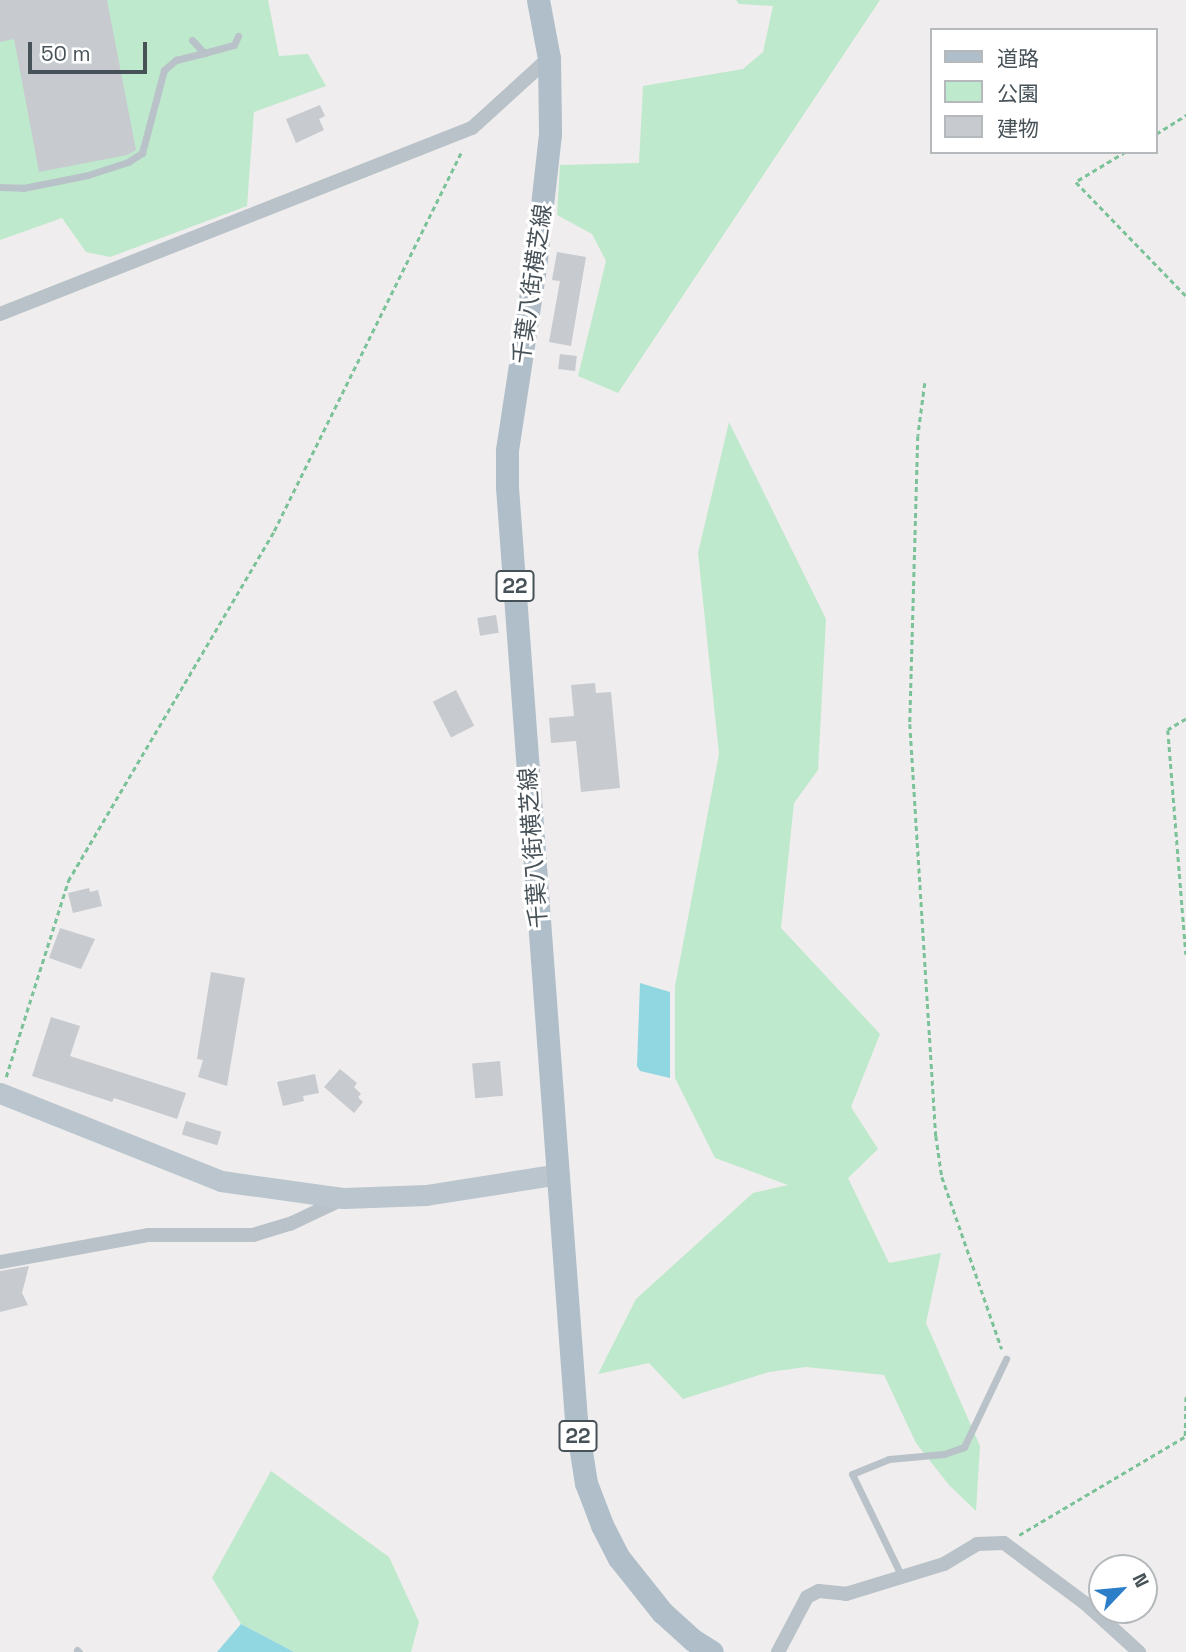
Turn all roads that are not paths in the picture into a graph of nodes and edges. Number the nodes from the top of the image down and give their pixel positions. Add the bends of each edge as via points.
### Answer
1 (538, 0) edge
2 (238, 36) dead end
3 (192, 40) dead end
4 (204, 53) junction
5 (549, 58) junction
6 (0, 187) edge
7 (0, 314) edge
8 (0, 1094) edge
9 (558, 1174) junction
10 (344, 1198) junction
11 (0, 1262) edge
12 (1006, 1359) road end
13 (902, 1577) junction
14 (712, 1652) edge
15 (778, 1652) edge
16 (1139, 1652) edge

1 - 5 main road, 千葉八街横芝線 / 22
2 - 4 lane via 234,45 224,50
3 - 4 lane
4 - 6 lane via 176,60 164,71 142,153 88,175 23,188
5 - 7 street via 472,128
5 - 9 main road, 千葉八街横芝線 / 22 via 547,174 507,451 507,487
8 - 10 street via 221,1181
9 - 10 street via 426,1195
9 - 14 main road, 千葉八街横芝線 / 22 via 576,1420 586,1483 601,1525 636,1580 662,1612
10 - 11 street via 290,1224 253,1235 148,1236
12 - 13 lane via 964,1447 944,1454 889,1459 852,1474
13 - 15 street via 846,1594 819,1591 807,1597
13 - 16 street via 944,1564 977,1544 1004,1543 1086,1604

